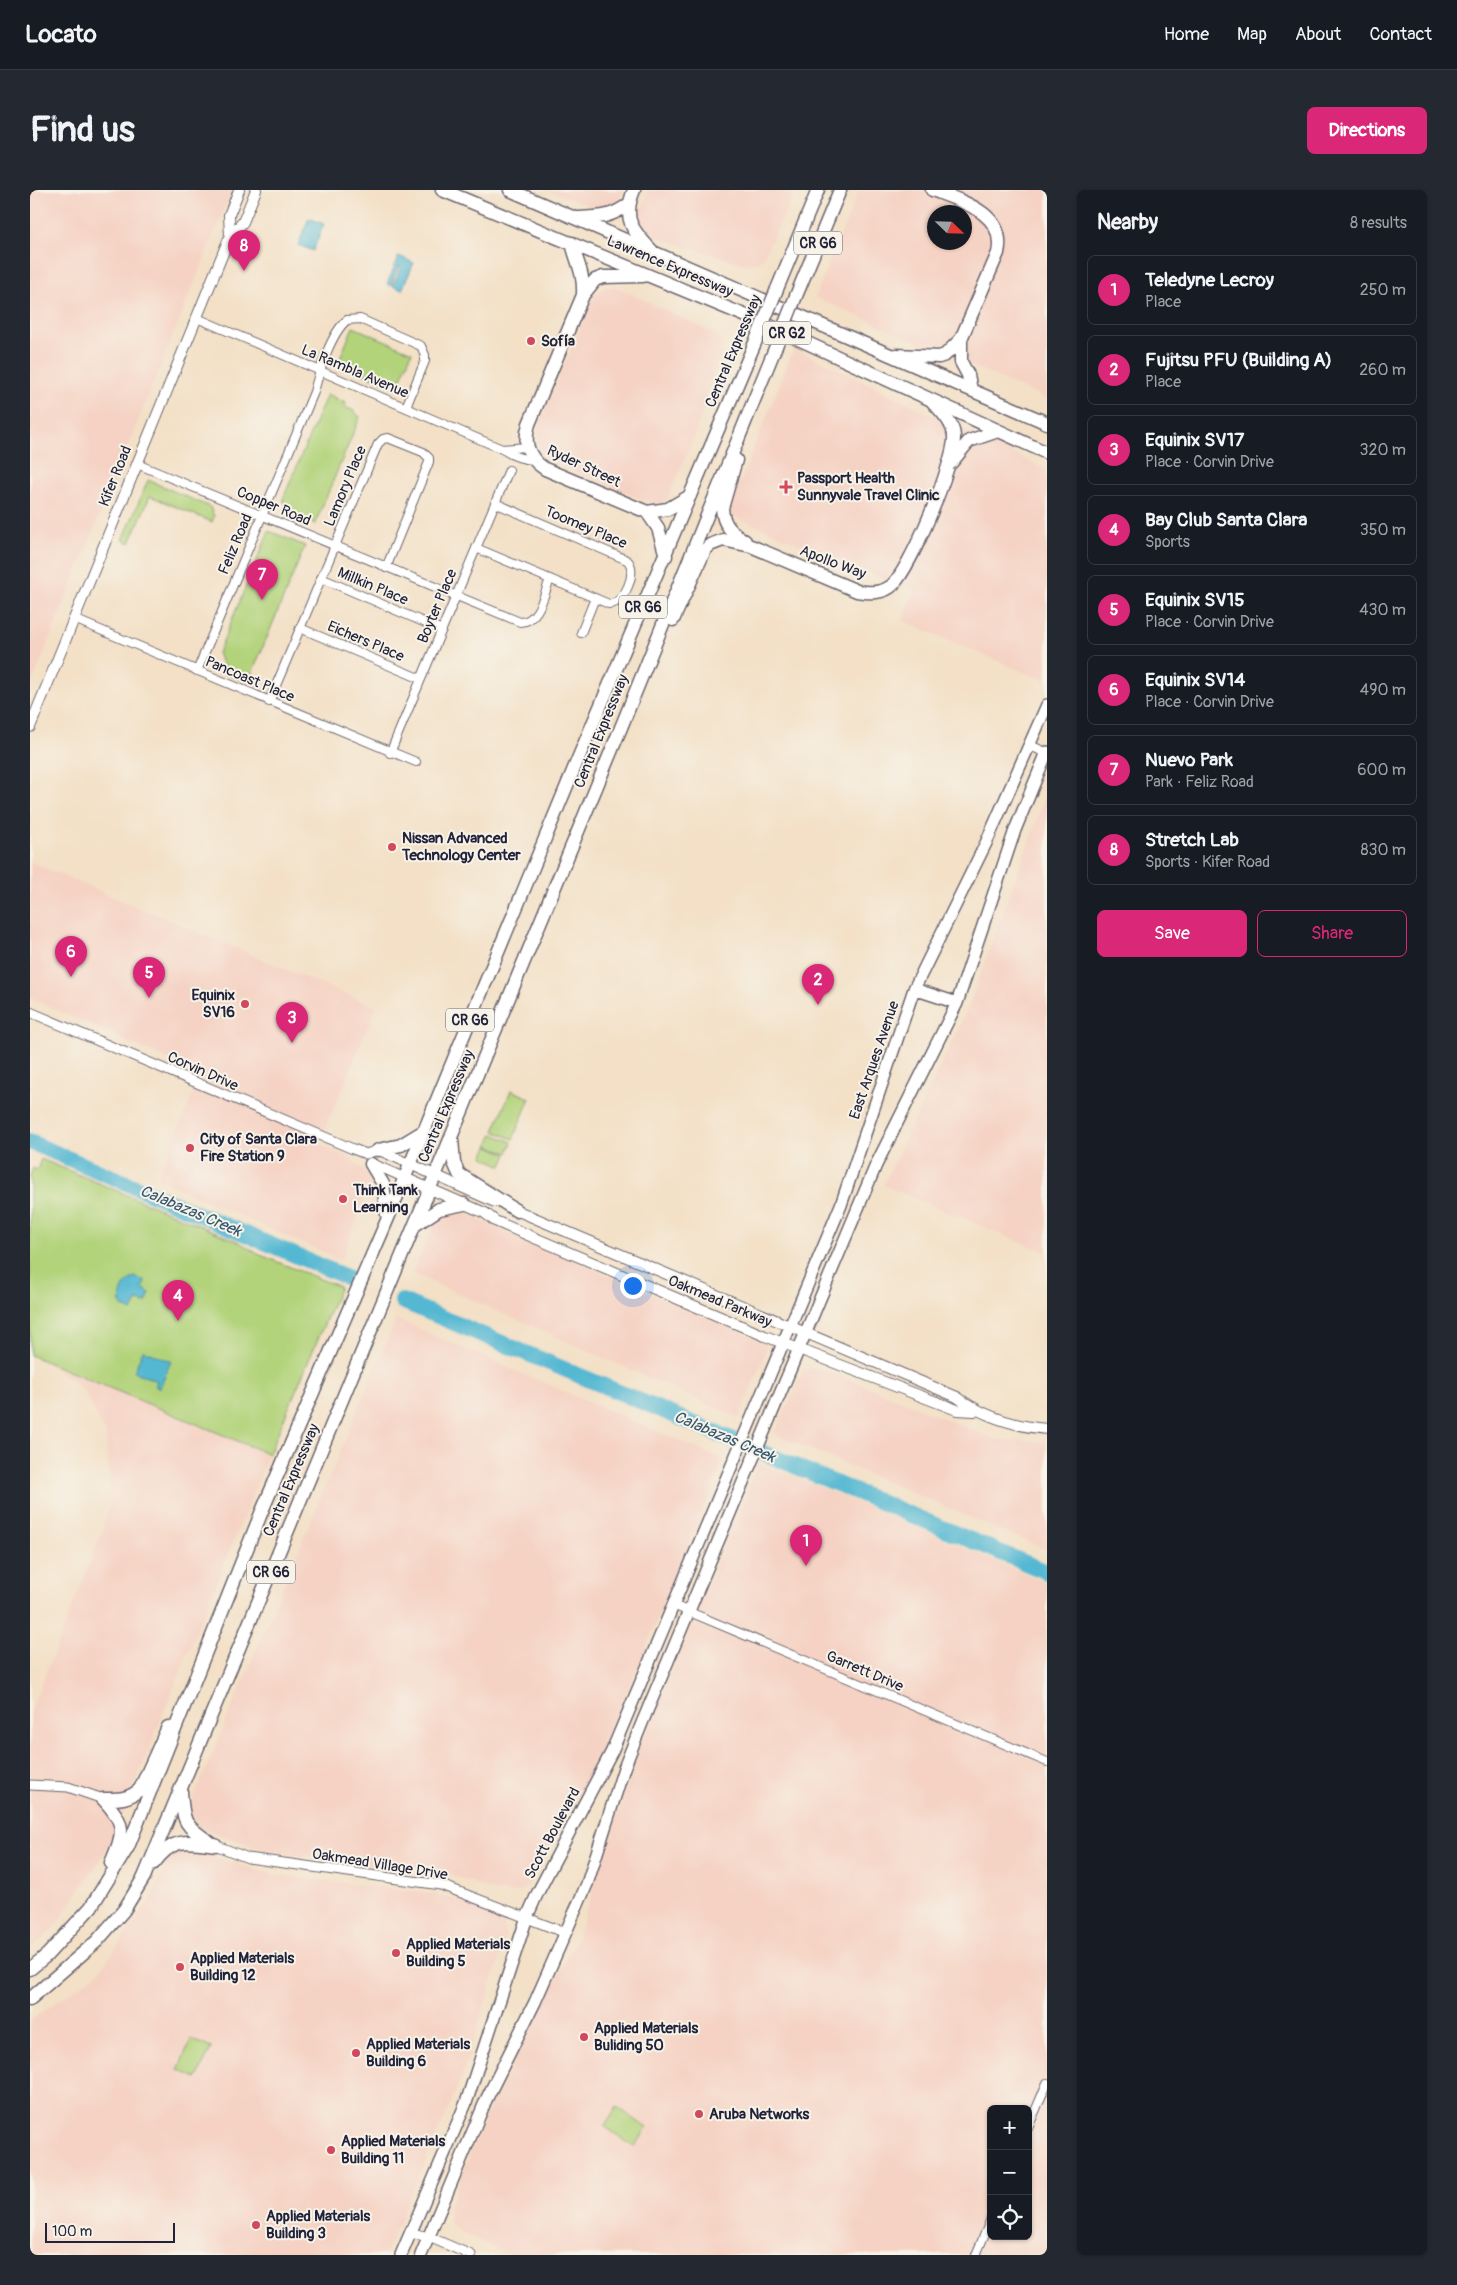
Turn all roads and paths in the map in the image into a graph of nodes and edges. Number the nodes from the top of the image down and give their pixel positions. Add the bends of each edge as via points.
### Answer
1 (240, 190) edge
2 (256, 190) edge
3 (442, 190) edge
4 (510, 190) edge
5 (634, 190) edge
6 (840, 190) edge
7 (932, 190) edge
8 (815, 193) edge
9 (629, 204) junction
10 (575, 219) junction
11 (230, 236) junction
12 (572, 243) junction
13 (657, 256) junction
14 (650, 276) junction
15 (583, 295) junction
16 (197, 318) junction
17 (961, 339) junction
18 (890, 355) junction
19 (320, 371) junction
20 (971, 390) junction
21 (930, 398) junction
22 (406, 407) junction
23 (746, 418) junction
24 (1047, 423) edge
25 (998, 431) junction
26 (527, 447) junction
27 (502, 449) junction
28 (1047, 453) edge
29 (533, 460) junction
30 (137, 464) junction
31 (948, 467) junction
32 (509, 470) dead end
33 (690, 496) junction
34 (495, 503) junction
35 (647, 512) junction
36 (262, 516) junction
37 (335, 546) junction
38 (751, 546) junction
39 (476, 548) junction
40 (666, 556) junction
41 (386, 568) junction
42 (321, 578) junction
43 (550, 579) junction
44 (456, 597) junction
45 (595, 598) junction
46 (74, 618) junction
47 (300, 628) junction
48 (442, 630) junction
49 (581, 633) dead end
50 (197, 671) junction
51 (422, 679) junction
52 (269, 702) junction
53 (1047, 706) edge
54 (30, 727) edge
55 (620, 730) junction
56 (1029, 745) junction
57 (1047, 752) edge
58 (390, 753) junction
59 (416, 762) dead end
60 (914, 989) junction
61 (957, 1003) junction
62 (30, 1012) edge
63 (424, 1131) junction
64 (452, 1134) junction
65 (372, 1156) junction
66 (410, 1164) junction
67 (435, 1176) junction
68 (404, 1178) junction
69 (429, 1189) junction
70 (464, 1204) junction
71 (516, 1211) junction
72 (388, 1218) junction
73 (414, 1225) junction
74 (789, 1327) junction
75 (806, 1334) junction
76 (783, 1343) junction
77 (799, 1349) junction
78 (975, 1411) junction
79 (1047, 1429) edge
80 (746, 1432) joint
81 (673, 1605) junction
82 (689, 1612) junction
83 (200, 1668) junction
84 (1047, 1762) edge
85 (30, 1785) edge
86 (180, 1787) junction
87 (103, 1799) junction
88 (215, 1846) junction
89 (144, 1877) junction
90 (526, 1918) junction
91 (566, 1934) junction
92 (46, 1954) junction
93 (30, 1969) edge
94 (30, 1999) edge
95 (1047, 2083) edge
96 (1032, 2119) edge
97 (987, 2229) edge
98 (411, 2233) junction
99 (428, 2237) junction
100 (401, 2255) edge
101 (421, 2255) edge
102 (472, 2255) edge
103 (976, 2255) edge

1 - 11 main road, Kifer Road via 229,215
2 - 11 main road, Kifer Road via 243,222
3 - 12 highway, Lawrence Expressway / CR G2
4 - 10 highway, Lawrence Expressway / CR G2
5 - 9 highway
6 - 23 highway, Central Expressway / CR G6, bridge
7 - 17 highway via 984,214 998,232 998,253
8 - 33 highway, Central Expressway / CR G6, bridge
9 - 10 highway via 606,217
9 - 13 highway via 633,231
10 - 13 highway, Lawrence Expressway / CR G2
11 - 16 main road, Kifer Road
12 - 14 highway, Lawrence Expressway / CR G2
12 - 15 highway via 582,272
13 - 18 highway, Lawrence Expressway / CR G2
14 - 15 highway via 603,277 595,280
14 - 21 highway, Lawrence Expressway / CR G2
15 - 26 highway, Ryder Street via 529,424
16 - 19 street, La Rambla Avenue
16 - 30 main road, Kifer Road
17 - 18 highway via 939,357
17 - 20 highway via 961,362
18 - 20 highway, Lawrence Expressway / CR G2
19 - 22 street, La Rambla Avenue
19 - 22 street, Feliz Road via 338,329 350,318 360,319 417,343 424,350 425,361
19 - 36 street, Feliz Road
20 - 24 highway, Lawrence Expressway / CR G2
21 - 25 highway, Lawrence Expressway / CR G2
21 - 31 highway via 953,428 954,442
22 - 27 street, La Rambla Avenue
23 - 38 highway via 722,508 728,528
23 - 55 highway, Central Expressway / CR G6
25 - 28 highway, Lawrence Expressway / CR G2
25 - 31 highway via 969,441
26 - 27 street, La Rambla Avenue
26 - 29 highway, Ryder Street
27 - 29 street, La Rambla Avenue
29 - 35 highway, Ryder Street via 550,472
30 - 36 street, Copper Road
30 - 46 main road, Kifer Road
31 - 38 highway, Apollo Way via 907,566 886,590 875,593 857,591
32 - 34 street, Boyter Place
33 - 35 highway via 668,509
33 - 40 highway, Central Expressway / CR G6
34 - 39 street, Boyter Place
34 - 45 street, Toomey Place via 630,562 632,574 618,602 609,604
35 - 40 highway via 658,528
36 - 37 street, Copper Road
36 - 50 street, Feliz Road
37 - 41 street, Copper Road
37 - 41 street, Lamory Place via 380,441 391,439 423,452 429,458 429,466
37 - 42 street, Lamory Place
38 - 55 highway via 723,540 710,544 704,550 638,703
39 - 43 street, Toomey Place
39 - 44 street, Boyter Place
40 - 63 highway, Central Expressway / CR G6
41 - 44 street, Copper Road
42 - 47 street, Lamory Place
42 - 48 street, Millkin Place
43 - 44 street, Copper Road via 535,614 525,622
43 - 45 street, Toomey Place
44 - 48 street, Boyter Place
45 - 49 street
46 - 50 street, Pancoast Place
46 - 54 main road, Kifer Road
47 - 51 street, Eichers Place
47 - 52 street, Lamory Place
48 - 51 street, Boyter Place
50 - 52 street, Pancoast Place
51 - 58 street, Boyter Place
52 - 58 street, Pancoast Place
53 - 56 main road, East Arques Avenue
55 - 64 highway, Central Expressway / CR G6
56 - 57 street
56 - 60 main road, East Arques Avenue via 986,843
57 - 61 main road via 1015,830
58 - 59 street, Pancoast Place
60 - 61 main road
60 - 74 main road, East Arques Avenue via 841,1205
61 - 75 main road via 876,1165
62 - 65 street, Corvin Drive
63 - 65 highway via 401,1145
63 - 66 highway, Central Expressway / CR G6
64 - 67 highway, Central Expressway / CR G6
64 - 71 highway via 454,1163 459,1174
65 - 66 street, Corvin Drive
65 - 68 street, Corvin Drive
65 - 72 highway via 383,1184
66 - 67 main road, Oakmead Parkway
66 - 68 highway, Central Expressway / CR G6
67 - 69 highway, Central Expressway / CR G6
67 - 71 main road, Oakmead Parkway
68 - 69 main road, Oakmead Parkway
68 - 72 highway, Central Expressway / CR G6
69 - 70 main road, Oakmead Parkway
69 - 73 highway, Central Expressway / CR G6
70 - 73 highway via 439,1209
70 - 76 main road, Oakmead Parkway via 495,1221
71 - 74 main road, Oakmead Parkway
72 - 83 highway, Central Expressway / CR G6 via 301,1416
73 - 86 highway, Central Expressway / CR G6
74 - 75 main road, Oakmead Parkway
74 - 76 main road, East Arques Avenue
75 - 77 main road
75 - 78 main road, Oakmead Parkway via 957,1397
76 - 77 main road, Oakmead Parkway
76 - 80 main road, East Arques Avenue
77 - 78 main road, Oakmead Parkway via 949,1407
77 - 82 main road
78 - 79 main road, Oakmead Parkway via 1004,1421
80 - 81 main road, Scott Boulevard
81 - 82 street, Garrett Drive
81 - 90 main road, Scott Boulevard via 612,1751
82 - 84 street, Garrett Drive
82 - 91 main road via 624,1768 587,1884
83 - 87 highway via 186,1685 140,1789 126,1798
83 - 92 highway, Central Expressway / CR G6 via 128,1847 91,1907
85 - 87 street via 68,1786
86 - 88 highway via 187,1825
86 - 89 highway, Central Expressway / CR G6
87 - 92 highway via 122,1825 116,1853 106,1876
88 - 89 highway via 188,1842 172,1845
88 - 90 street, Oakmead Village Drive via 248,1858 441,1885
89 - 94 highway, Central Expressway / CR G6 via 124,1910 98,1942
90 - 91 street, Oakmead Village Drive
90 - 98 main road, Scott Boulevard via 466,2103
91 - 99 main road via 486,2100
92 - 93 highway, Central Expressway / CR G6
95 - 96 street
97 - 103 street
98 - 99 street
98 - 100 main road, Scott Boulevard
99 - 101 main road
99 - 102 street

